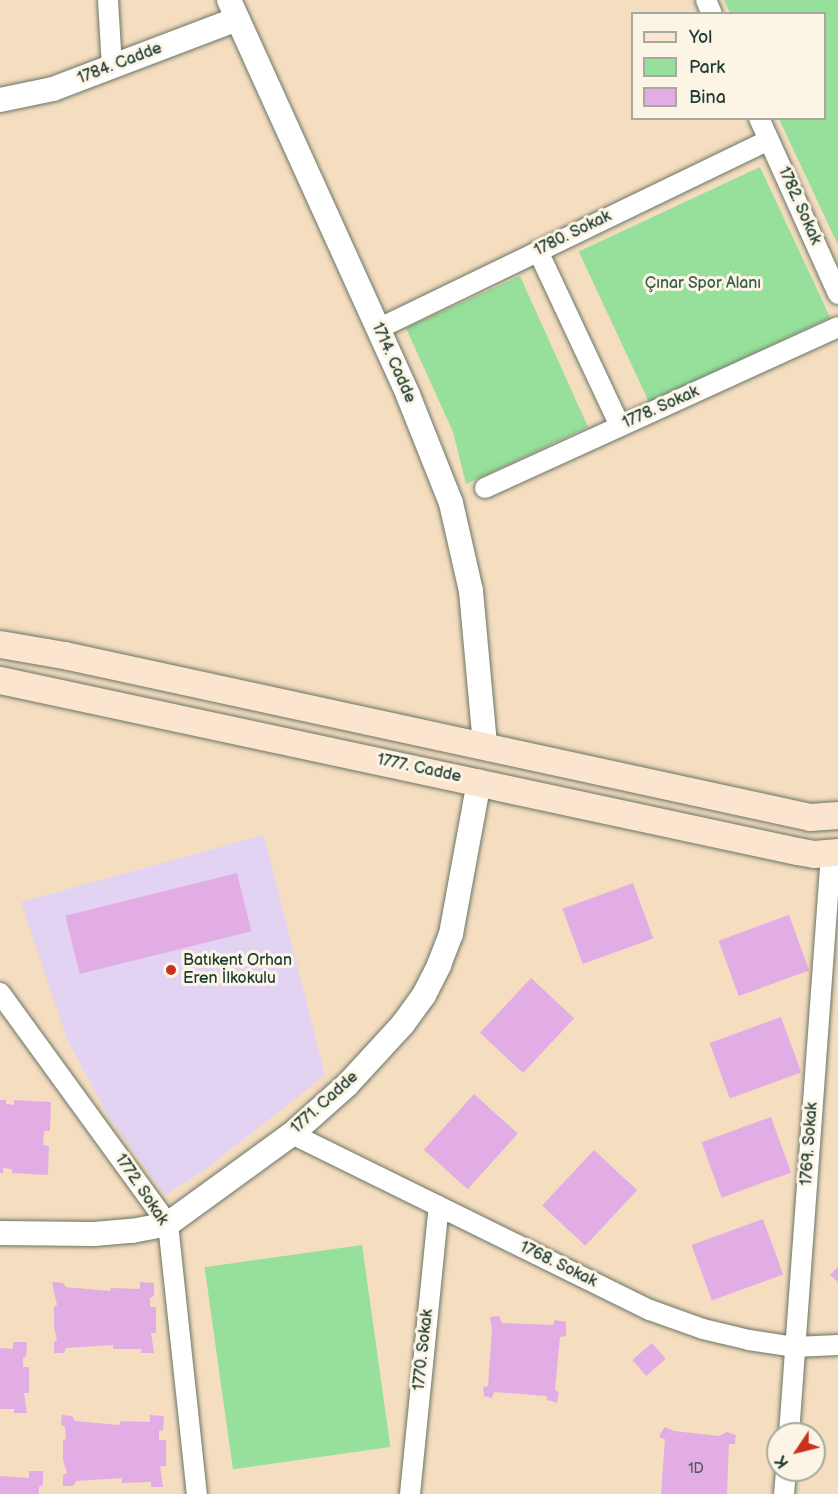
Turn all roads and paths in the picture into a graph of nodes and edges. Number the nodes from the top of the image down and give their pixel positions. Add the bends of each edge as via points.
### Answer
1 (108, 0) edge
2 (233, 9) edge
3 (112, 67) junction
4 (0, 100) edge
5 (760, 120) edge
6 (769, 140) junction
7 (538, 251) junction
8 (838, 294) edge
9 (838, 327) edge
10 (378, 329) junction
11 (620, 426) junction
12 (484, 488) dead end
13 (0, 644) edge
14 (0, 680) edge
15 (485, 746) junction
16 (479, 782) junction
17 (838, 815) edge
18 (835, 853) edge
19 (0, 993) edge
20 (292, 1134) junction
21 (439, 1206) junction
22 (168, 1224) junction
23 (0, 1233) edge
24 (838, 1345) edge
25 (795, 1347) junction
26 (790, 1422) edge
27 (197, 1494) edge
28 (410, 1494) edge

1 - 3 street
2 - 3 street, 1784. Cadde
2 - 10 street, 1714. Cadde
3 - 4 street, 1784. Cadde via 53,89
5 - 6 street, 1782. Sokak
6 - 7 street, 1780. Sokak
6 - 8 street, 1782. Sokak
7 - 10 street, 1780. Sokak
7 - 11 street
9 - 11 street, 1778. Sokak
10 - 15 street, 1714. Cadde via 433,453 456,526 471,591
11 - 12 street, 1778. Sokak
13 - 15 main road
14 - 16 main road, 1777. Cadde
15 - 16 main road
15 - 17 main road via 810,817
16 - 18 main road, 1777. Cadde via 797,851
16 - 20 street, 1771. Cadde via 451,934 429,985 375,1056
18 - 25 street, 1769. Sokak
19 - 22 street, 1772. Sokak
20 - 21 street, 1768. Sokak
20 - 22 street, 1771. Cadde
21 - 25 street, 1768. Sokak via 650,1310 715,1332
21 - 28 street, 1770. Sokak
22 - 23 street, 1771. Cadde via 94,1234
22 - 27 street, 1772. Sokak
24 - 25 street, 1768. Sokak
25 - 26 street, 1769. Sokak

